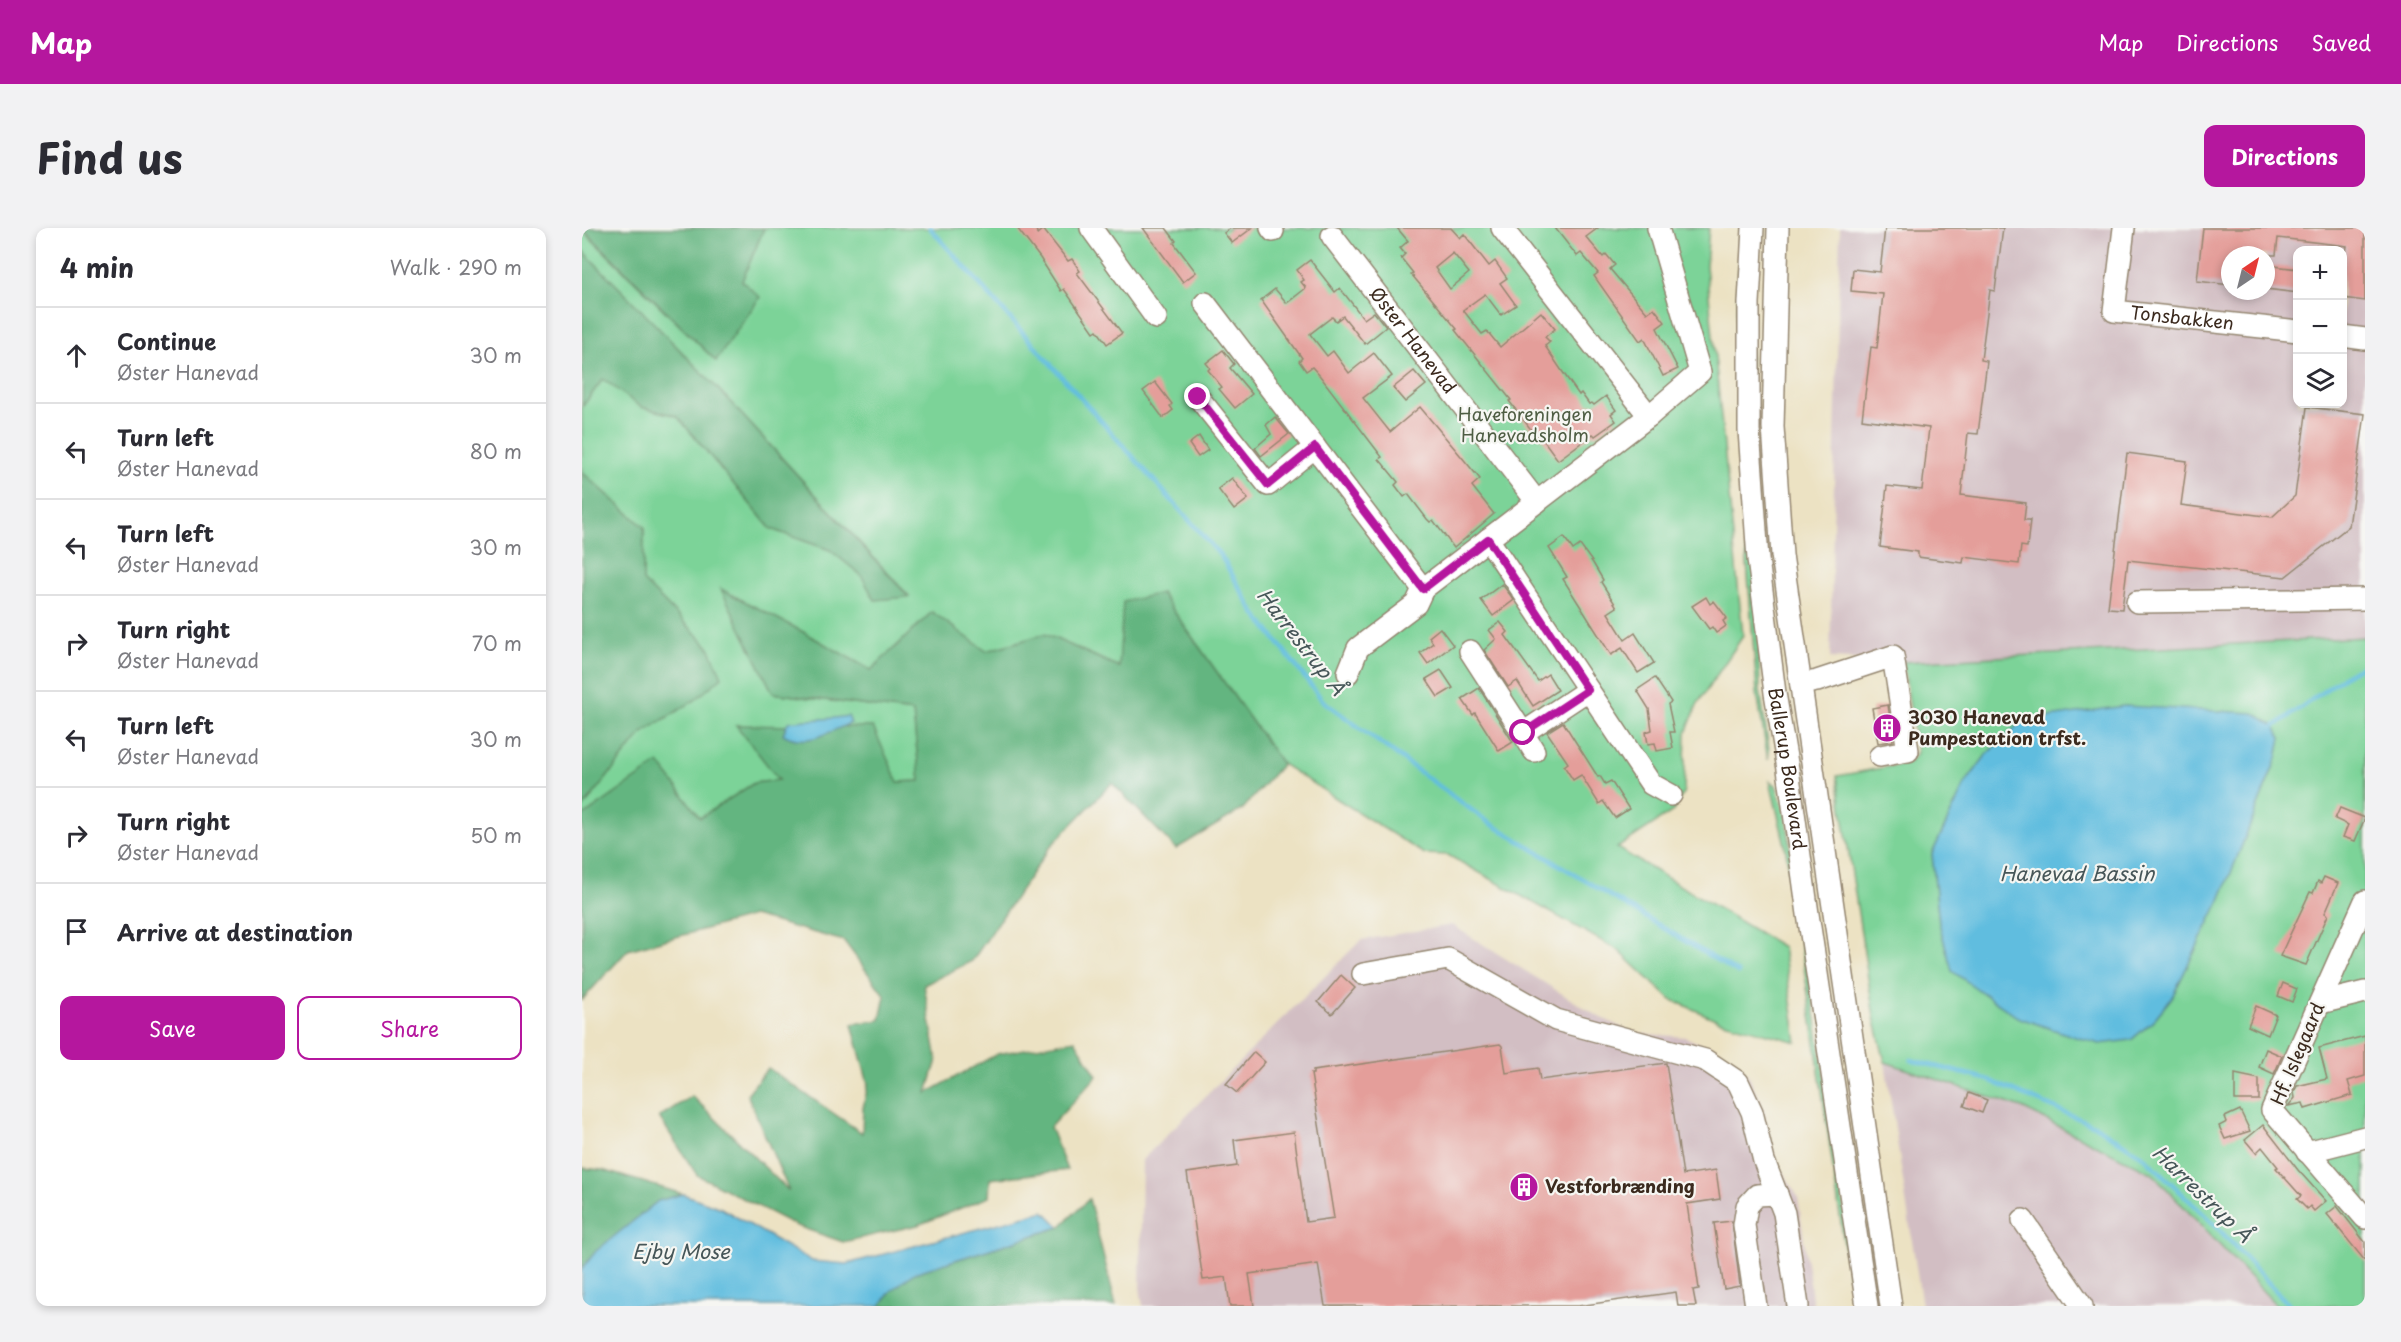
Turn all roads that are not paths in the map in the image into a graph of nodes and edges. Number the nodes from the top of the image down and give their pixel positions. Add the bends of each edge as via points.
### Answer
1 (1091, 228) edge
2 (1502, 228) edge
3 (1658, 228) edge
4 (1753, 228) edge
5 (1779, 228) edge
6 (2124, 228) edge
7 (1332, 236) dead end
8 (1205, 303) dead end
9 (1156, 318) dead end
10 (2293, 330) edge
11 (2347, 337) edge
12 (2365, 339) edge
13 (1198, 397) dead end
14 (1649, 416) junction
15 (1318, 451) junction
16 (1537, 501) junction
17 (1488, 539) junction
18 (1423, 589) junction
19 (2365, 599) edge
20 (2137, 602) dead end
21 (1470, 651) dead end
22 (1348, 674) dead end
23 (1801, 684) junction
24 (1588, 690) junction
25 (1880, 756) dead end
26 (1671, 795) dead end
27 (2365, 901) edge
28 (1363, 974) dead end
29 (2365, 992) edge
30 (2320, 1003) junction
31 (2365, 1137) edge
32 (2307, 1152) junction
33 (1777, 1194) junction
34 (2365, 1218) edge
35 (2024, 1220) dead end
36 (1756, 1306) edge
37 (1798, 1306) edge
38 (1867, 1306) edge
39 (1891, 1306) edge
40 (2082, 1306) edge

1 - 9 street
2 - 14 street
3 - 14 street via 1700,372
4 - 38 street, Ballerup Boulevard via 1749,430 1758,559
5 - 23 street, Ballerup Boulevard via 1773,427 1782,555
6 - 10 street, Tonsbakken via 2114,311
7 - 16 street, Øster Hanevad
8 - 15 street
11 - 12 street
13 - 15 street via 1268,485
14 - 16 street
15 - 18 street
16 - 17 street
17 - 18 street
17 - 24 street
18 - 22 street via 1416,604 1358,648
19 - 20 street
21 - 24 street via 1529,742
23 - 25 street via 1893,656 1908,750
23 - 39 street, Ballerup Boulevard
24 - 26 street via 1651,784
27 - 30 street, Hf. Islegaard
28 - 33 street via 1448,959 1556,1020 1705,1060 1738,1082 1752,1112
29 - 30 street
30 - 32 street, Hf. Islegaard via 2272,1110
31 - 32 street
32 - 34 street, Hf. Islegaard
33 - 36 street via 1757,1195 1747,1206 1744,1226
33 - 37 street via 1784,1213
35 - 40 street

